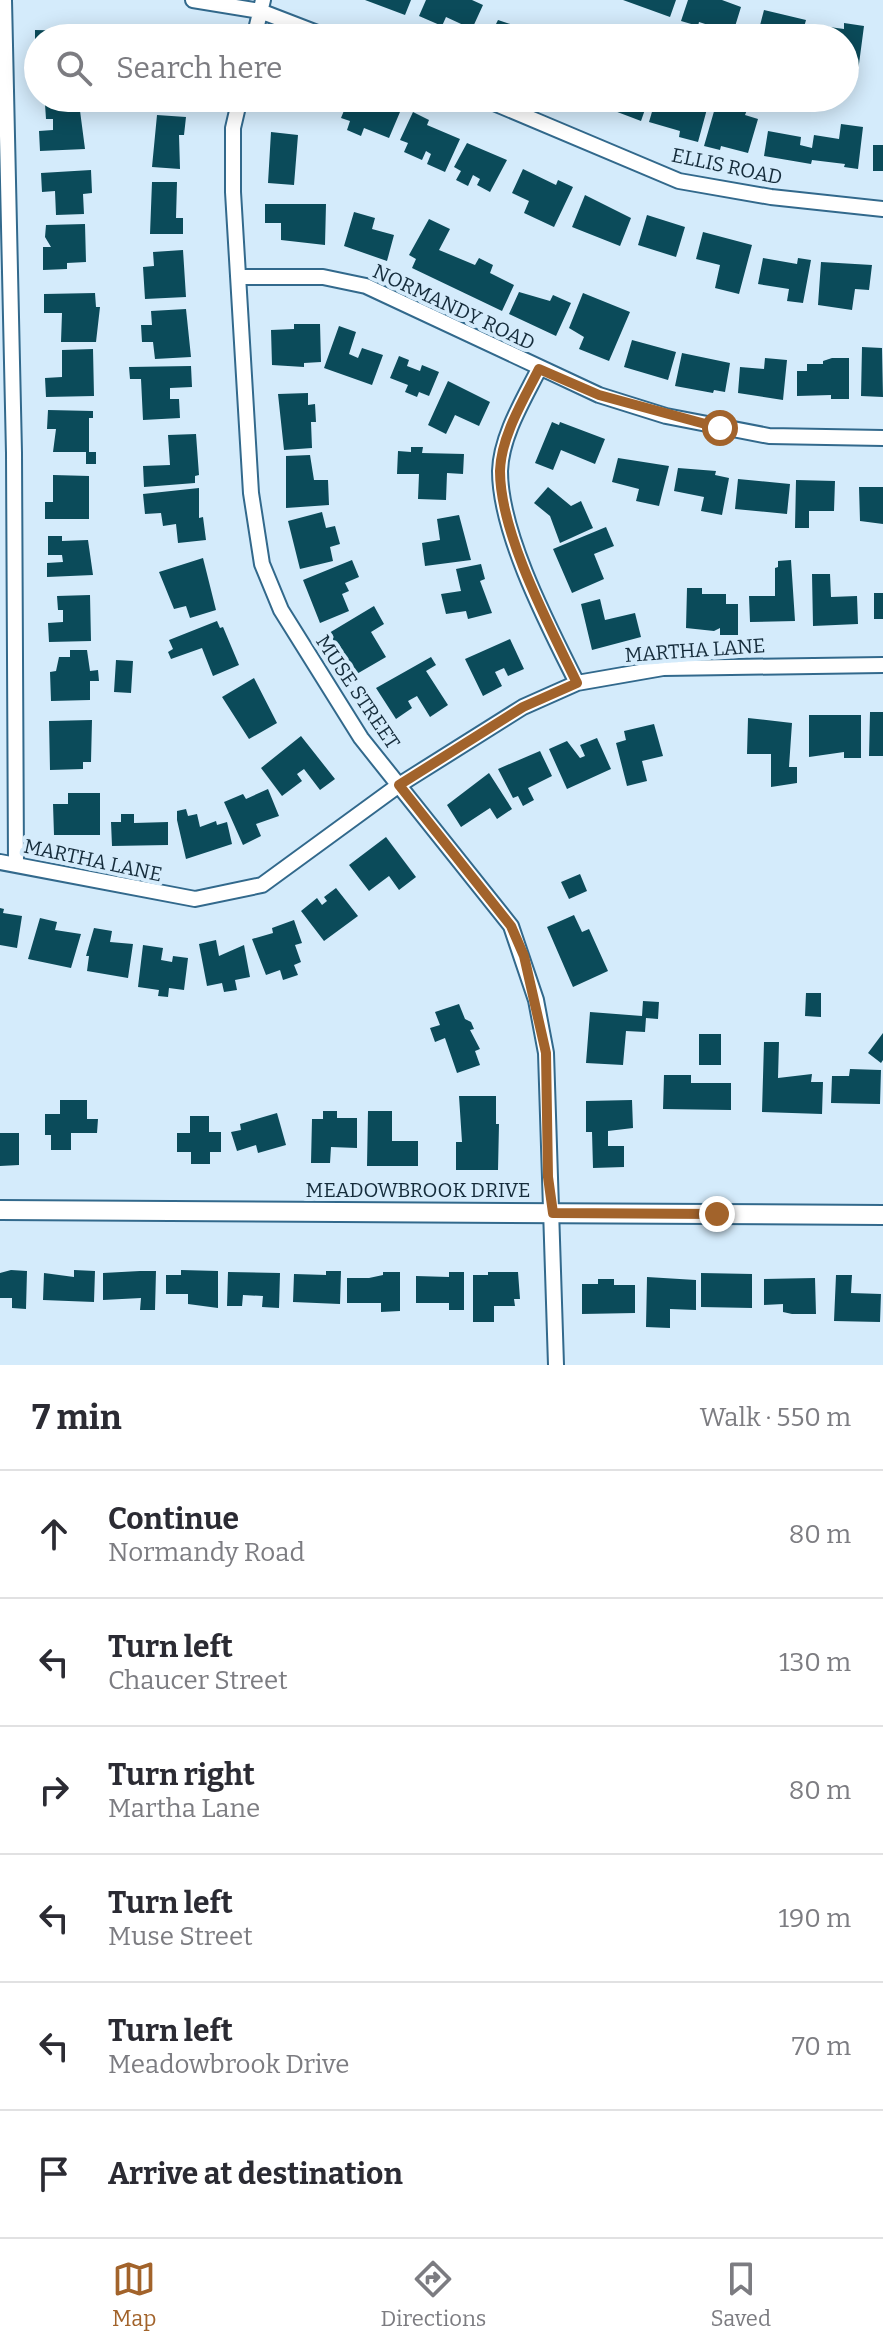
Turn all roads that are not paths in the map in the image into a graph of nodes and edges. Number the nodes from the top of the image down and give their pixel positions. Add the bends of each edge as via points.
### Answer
1 (4, 0) edge
2 (193, 0) edge
3 (262, 5) edge
4 (301, 24) edge
5 (238, 112) edge
6 (515, 112) edge
7 (883, 209) edge
8 (238, 277) junction
9 (539, 369) junction
10 (883, 438) edge
11 (7, 453) edge
12 (883, 665) edge
13 (577, 683) junction
14 (399, 785) junction
15 (0, 862) edge
16 (16, 863) junction
17 (0, 1210) edge
18 (553, 1213) junction
19 (883, 1215) edge
20 (556, 1365) edge

1 - 11 street
2 - 3 street
3 - 4 street
5 - 8 street, MUSE STREET via 233,144
6 - 7 street, ELLIS ROAD via 679,181
8 - 9 street, NORMANDY ROAD via 323,277 366,286
8 - 14 street, MUSE STREET via 251,493 262,564 281,610 361,738
9 - 10 street, NORMANDY ROAD via 599,395 720,428 769,436
9 - 13 street via 513,421 500,470 530,587
11 - 16 street
12 - 13 street, MARTHA LANE via 663,668
13 - 14 street, MARTHA LANE via 523,707
14 - 16 street, MARTHA LANE via 262,885 195,899
14 - 18 street, MUSE STREET via 511,926 524,956 546,1053
15 - 16 street, MARTHA LANE
17 - 18 main road, MEADOWBROOK DRIVE
18 - 19 main road, MEADOWBROOK DRIVE
18 - 20 street, MUSE STREET

